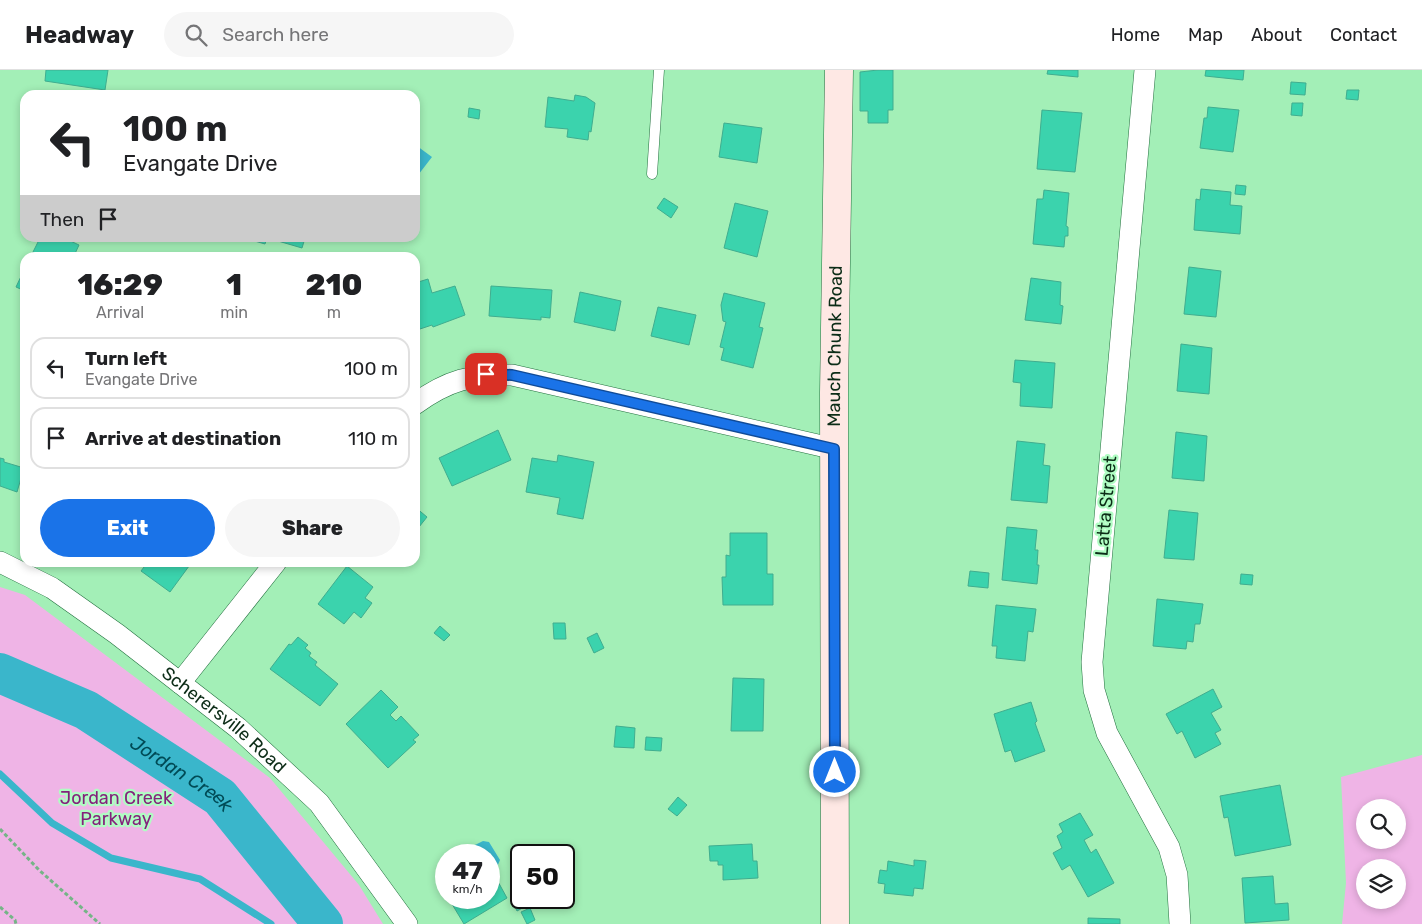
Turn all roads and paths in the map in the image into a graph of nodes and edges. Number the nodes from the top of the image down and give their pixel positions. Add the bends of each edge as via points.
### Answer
1 (659, 70) edge
2 (839, 70) edge
3 (1145, 70) edge
4 (652, 174) dead end
5 (420, 400) edge
6 (834, 449) junction
7 (0, 562) edge
8 (272, 567) edge
9 (180, 683) junction
10 (0, 829) edge
11 (0, 908) edge
12 (16, 924) edge
13 (100, 924) edge
14 (406, 924) edge
15 (835, 924) edge
16 (1180, 924) edge

1 - 4 lane
2 - 6 main road, Mauch Chunk Road
3 - 16 street, Latta Street via 1092,662 1094,690 1107,733 1168,847 1177,875
5 - 6 street via 435,389 460,379 486,374 512,375
6 - 15 main road, Mauch Chunk Road
7 - 9 street, Scherersville Road via 52,588
8 - 9 street
9 - 14 street, Scherersville Road via 238,728 319,803
10 - 13 path via 39,870
11 - 12 path

